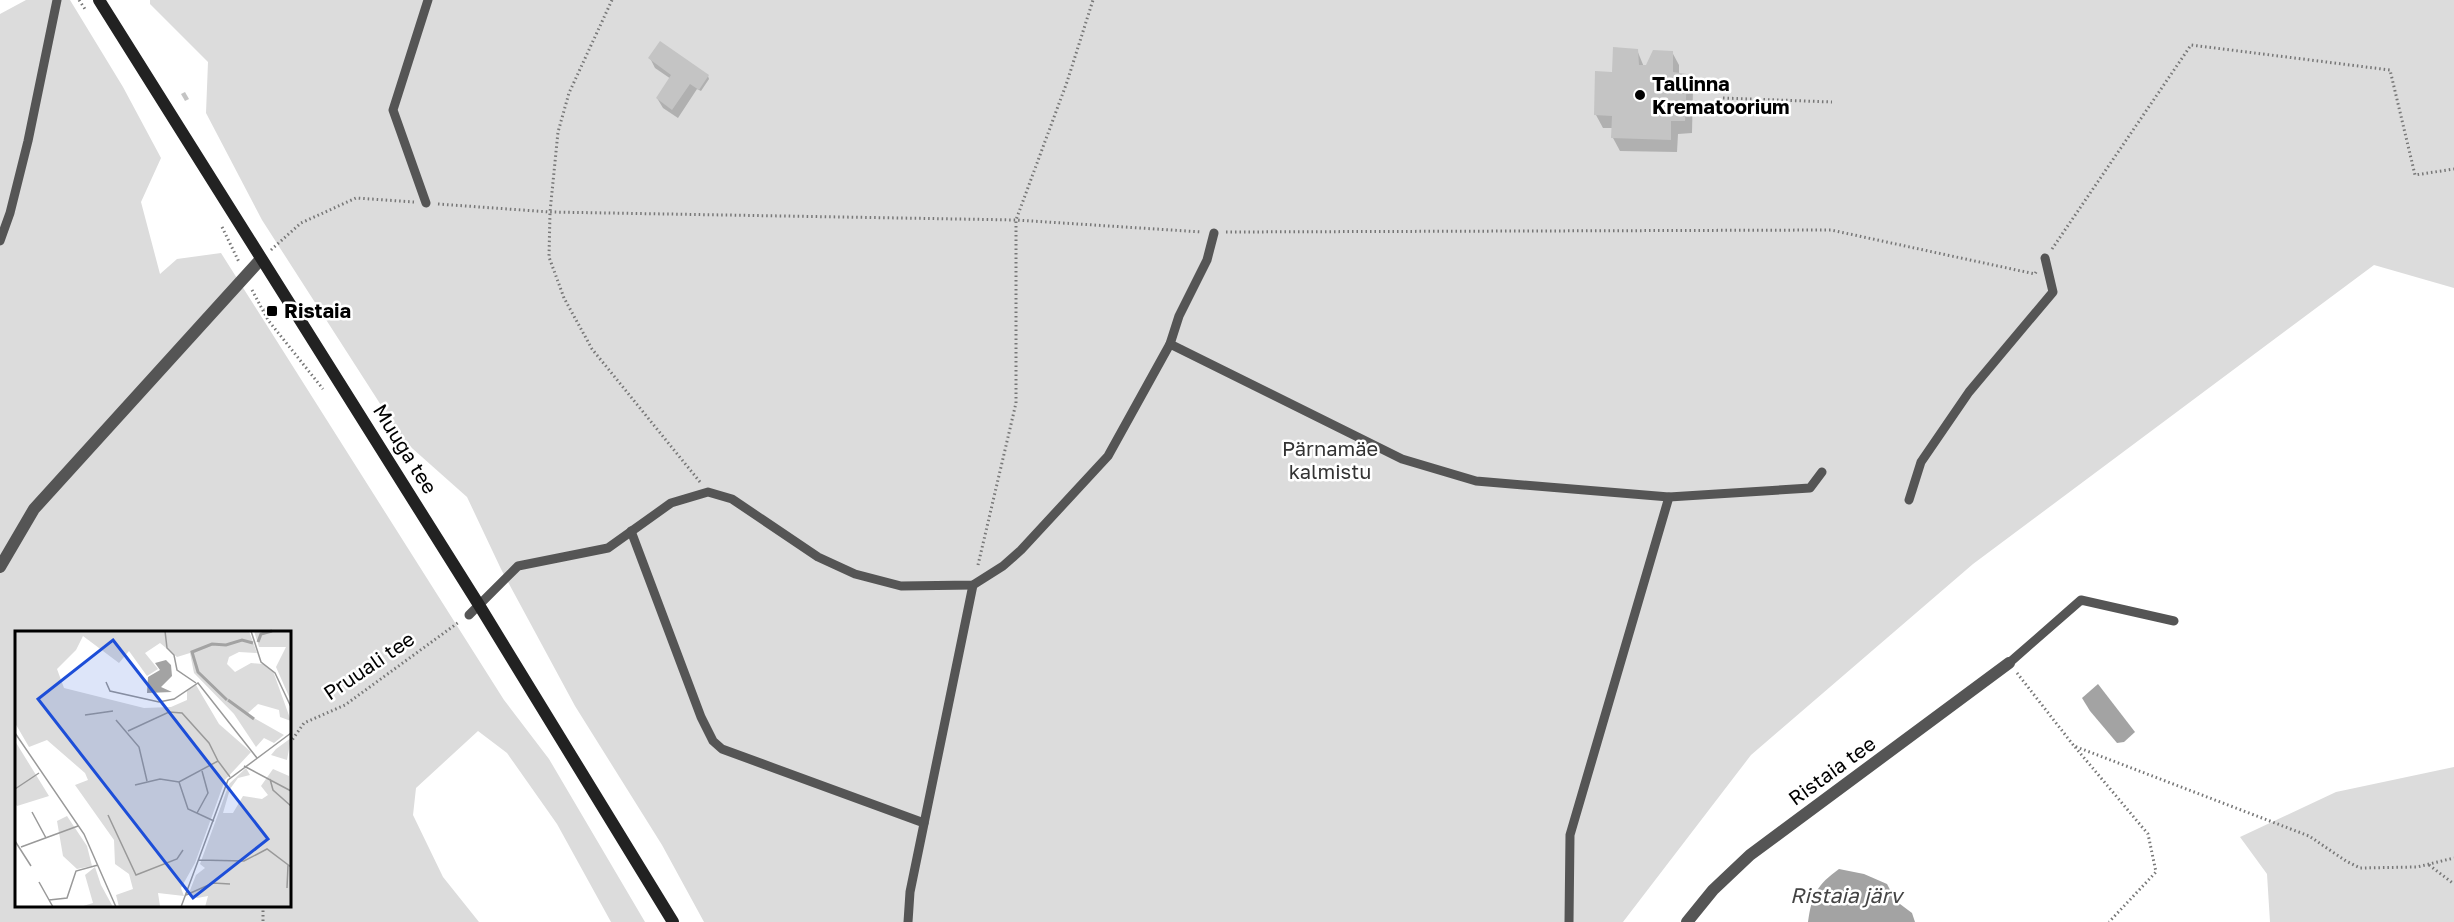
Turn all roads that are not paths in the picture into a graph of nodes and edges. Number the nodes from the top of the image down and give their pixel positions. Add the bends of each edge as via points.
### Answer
1 (57, 0) edge
2 (99, 0) edge
3 (428, 0) edge
4 (426, 203) road end
5 (1214, 233) road end
6 (0, 241) edge
7 (2045, 258) road end
8 (261, 259) junction
9 (1170, 344) junction
10 (1822, 472) dead end
11 (1669, 497) junction
12 (1909, 500) dead end
13 (631, 531) junction
14 (0, 567) edge
15 (973, 585) junction
16 (479, 604) junction
17 (469, 615) road end
18 (2174, 621) dead end
19 (2009, 663) joint
20 (924, 823) junction
21 (674, 922) edge
22 (908, 922) edge
23 (1569, 922) edge
24 (1687, 922) edge

1 - 6 lane via 28,141
2 - 8 main road, Muuga tee
3 - 4 lane via 393,110
5 - 9 lane via 1207,260 1179,316
7 - 12 lane via 2053,292 1969,392 1921,462
8 - 14 street via 34,509
8 - 16 main road, Muuga tee
9 - 11 lane via 1402,459 1476,481
9 - 15 lane via 1108,456 1021,550
10 - 11 lane via 1810,488
11 - 23 lane via 1570,835
13 - 15 lane via 671,503 708,492 732,499 818,557 855,574 901,586
13 - 16 lane via 608,548 518,566
13 - 20 lane via 713,741 722,749
15 - 20 lane
16 - 17 lane
16 - 21 main road, Muuga tee
18 - 19 lane via 2080,600
19 - 24 street, Ristaia tee via 1750,855
20 - 22 lane

